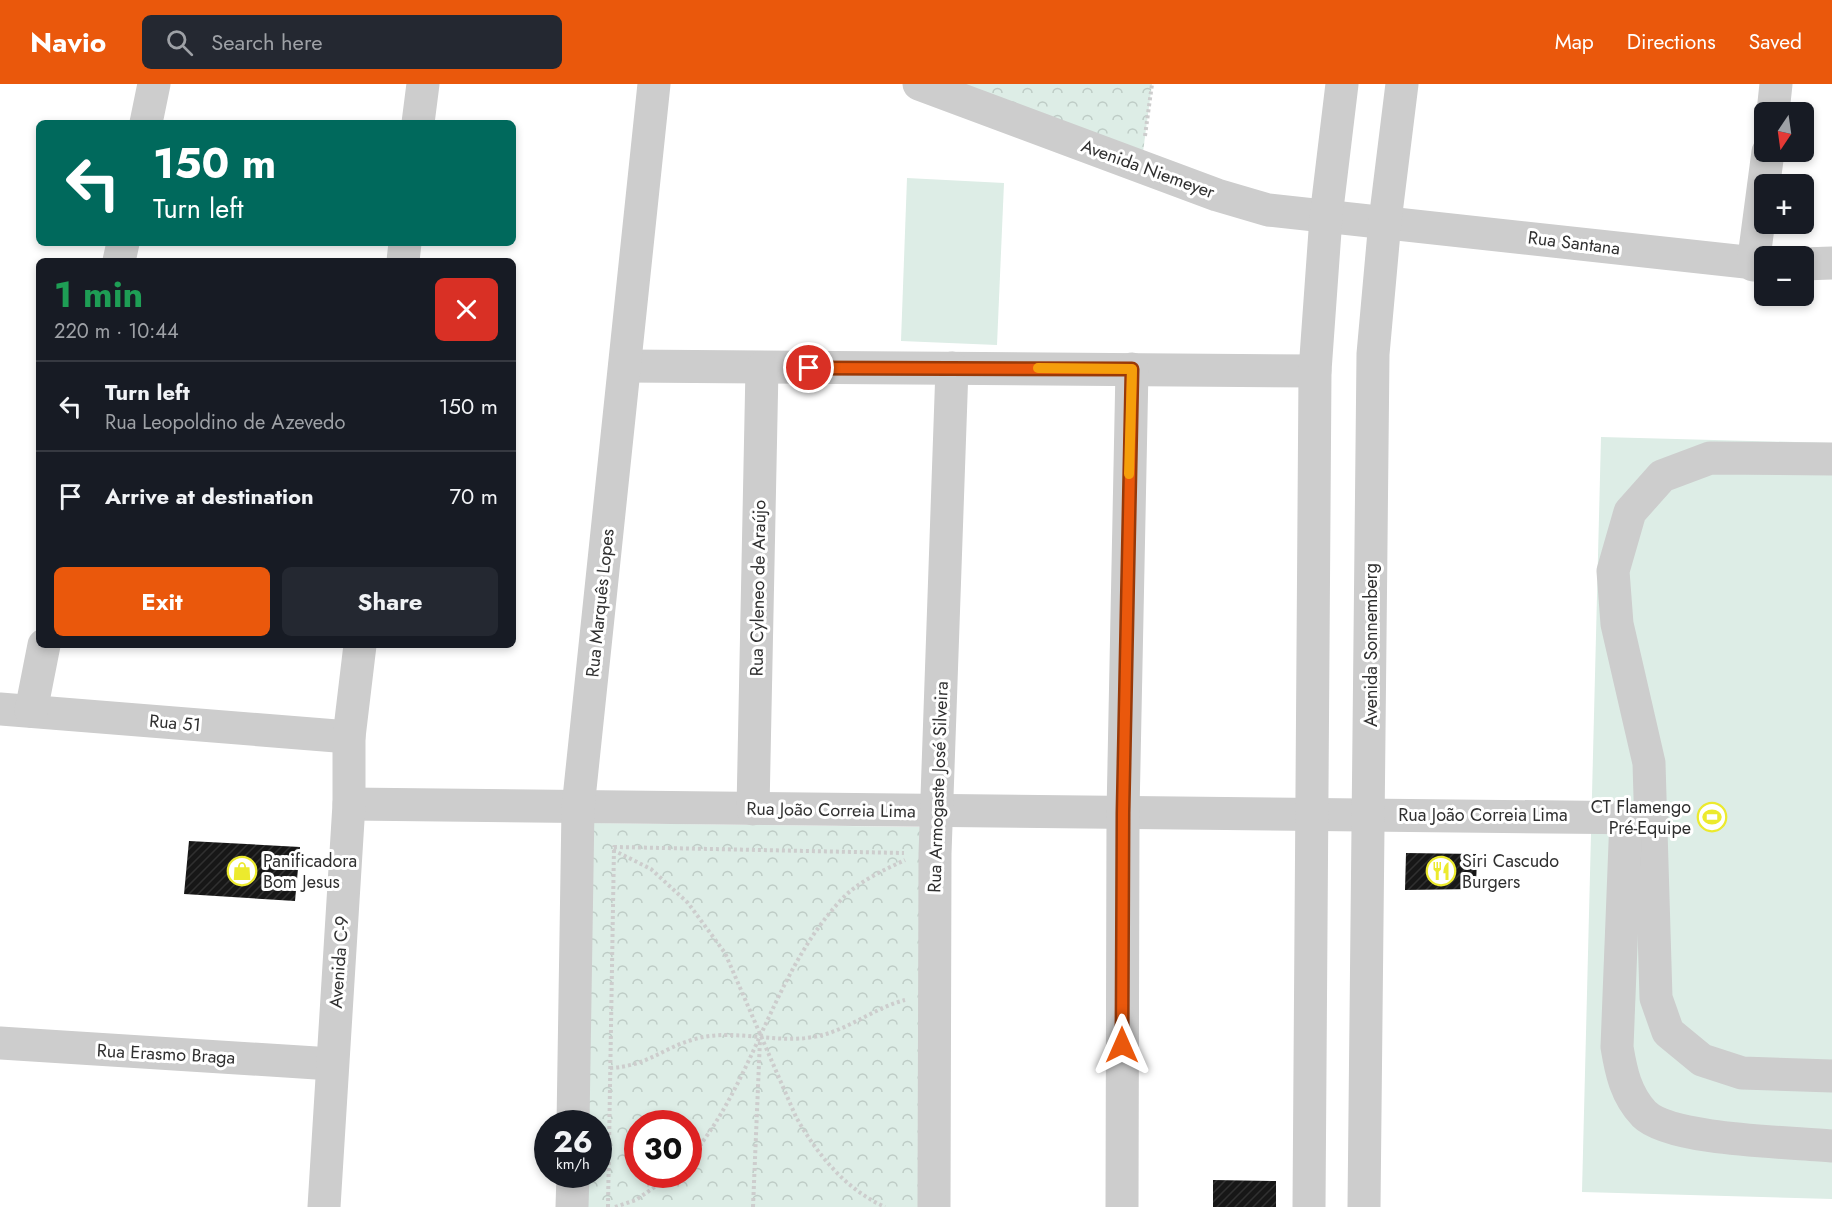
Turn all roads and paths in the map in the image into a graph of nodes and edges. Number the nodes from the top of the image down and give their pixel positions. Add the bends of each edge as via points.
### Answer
1 (154, 84) edge
2 (423, 84) edge
3 (654, 84) edge
4 (919, 84) edge
5 (1152, 84) edge
6 (1342, 84) edge
7 (1402, 84) edge
8 (1776, 84) edge
9 (1774, 102) edge
10 (147, 120) edge
11 (418, 120) edge
12 (1767, 162) edge
13 (1141, 167) junction
14 (1326, 217) junction
15 (1385, 221) junction
16 (1761, 246) edge
17 (1832, 263) edge
18 (1754, 264) edge
19 (1814, 264) edge
20 (625, 366) junction
21 (762, 368) junction
22 (952, 368) junction
23 (1132, 369) junction
24 (1314, 370) junction
25 (1832, 459) edge
26 (43, 648) edge
27 (360, 648) edge
28 (16, 710) edge
29 (350, 737) junction
30 (350, 804) junction
31 (753, 809) junction
32 (936, 812) junction
33 (1123, 813) junction
34 (1312, 814) junction
35 (1370, 814) junction
36 (1625, 817) junction
37 (578, 820) junction
38 (614, 850) junction
39 (909, 858) junction
40 (909, 870) dead end
41 (916, 1002) junction
42 (761, 1036) junction
43 (0, 1043) edge
44 (332, 1064) junction
45 (574, 1066) junction
46 (610, 1068) junction
47 (1832, 1076) edge
48 (573, 1110) edge
49 (702, 1142) edge
50 (1832, 1146) edge
51 (573, 1188) edge
52 (657, 1188) edge
53 (324, 1207) edge
54 (572, 1207) edge
55 (608, 1207) edge
56 (615, 1207) edge
57 (753, 1207) edge
58 (885, 1207) edge
59 (934, 1207) edge
60 (1122, 1207) edge
61 (1309, 1207) edge
62 (1364, 1207) edge

1 - 10 street
2 - 11 street
3 - 20 street, Rua Marquês Lopes
4 - 13 street, Avenida Niemeyer
5 - 13 path
6 - 14 street
7 - 15 street, Avenida Sonnemberg
8 - 9 street
12 - 16 street
13 - 14 street, Avenida Niemeyer via 1268,210
14 - 15 street, Avenida Niemeyer
14 - 24 street
15 - 18 street, Rua Santana
15 - 35 street, Avenida Sonnemberg via 1373,354
17 - 19 street
20 - 21 street
20 - 37 street, Rua Marquês Lopes
21 - 22 street
21 - 31 street, Rua Cyleneo de Araújo
22 - 23 street
22 - 32 street, Rua Armogaste José Silveira
23 - 24 street
23 - 33 street
24 - 34 street
25 - 36 street via 1710,458 1662,476 1630,512 1613,571 1617,624 1649,763
26 - 28 street
27 - 29 street, Avenida C-9
28 - 29 street, Rua 51
29 - 30 street, Avenida C-9
30 - 37 street, Rua João Correia Lima
30 - 44 street, Avenida C-9
31 - 32 street, Rua João Correia Lima
31 - 37 street, Rua João Correia Lima
32 - 33 street, Rua João Correia Lima
32 - 41 street, Rua Armogaste José Silveira
33 - 34 street, Rua João Correia Lima
33 - 60 street
34 - 35 street, Rua João Correia Lima
34 - 61 street
35 - 36 street, Rua João Correia Lima
35 - 62 street, Avenida Sonnemberg
36 - 47 street via 1656,998 1668,1032 1702,1060 1742,1073
36 - 50 street via 1617,1047 1624,1084 1645,1115 1686,1134
37 - 38 path
37 - 45 street, Rua Marquês Lopes
38 - 39 path via 909,853
38 - 42 path via 651,869 688,903 724,953
38 - 46 path
39 - 40 path
39 - 42 path via 872,876 841,900 808,942
41 - 42 path via 884,1005 830,1034 810,1038
41 - 59 street, Rua Armogaste José Silveira
42 - 46 path via 716,1034 694,1039 644,1063
42 - 49 path via 722,1116
42 - 57 path
42 - 58 path via 808,1138 849,1185
43 - 44 street, Rua Erasmo Braga
44 - 53 street, Avenida C-9
45 - 46 path
45 - 48 street, Rua Marquês Lopes
46 - 55 path
51 - 54 street
52 - 56 path

